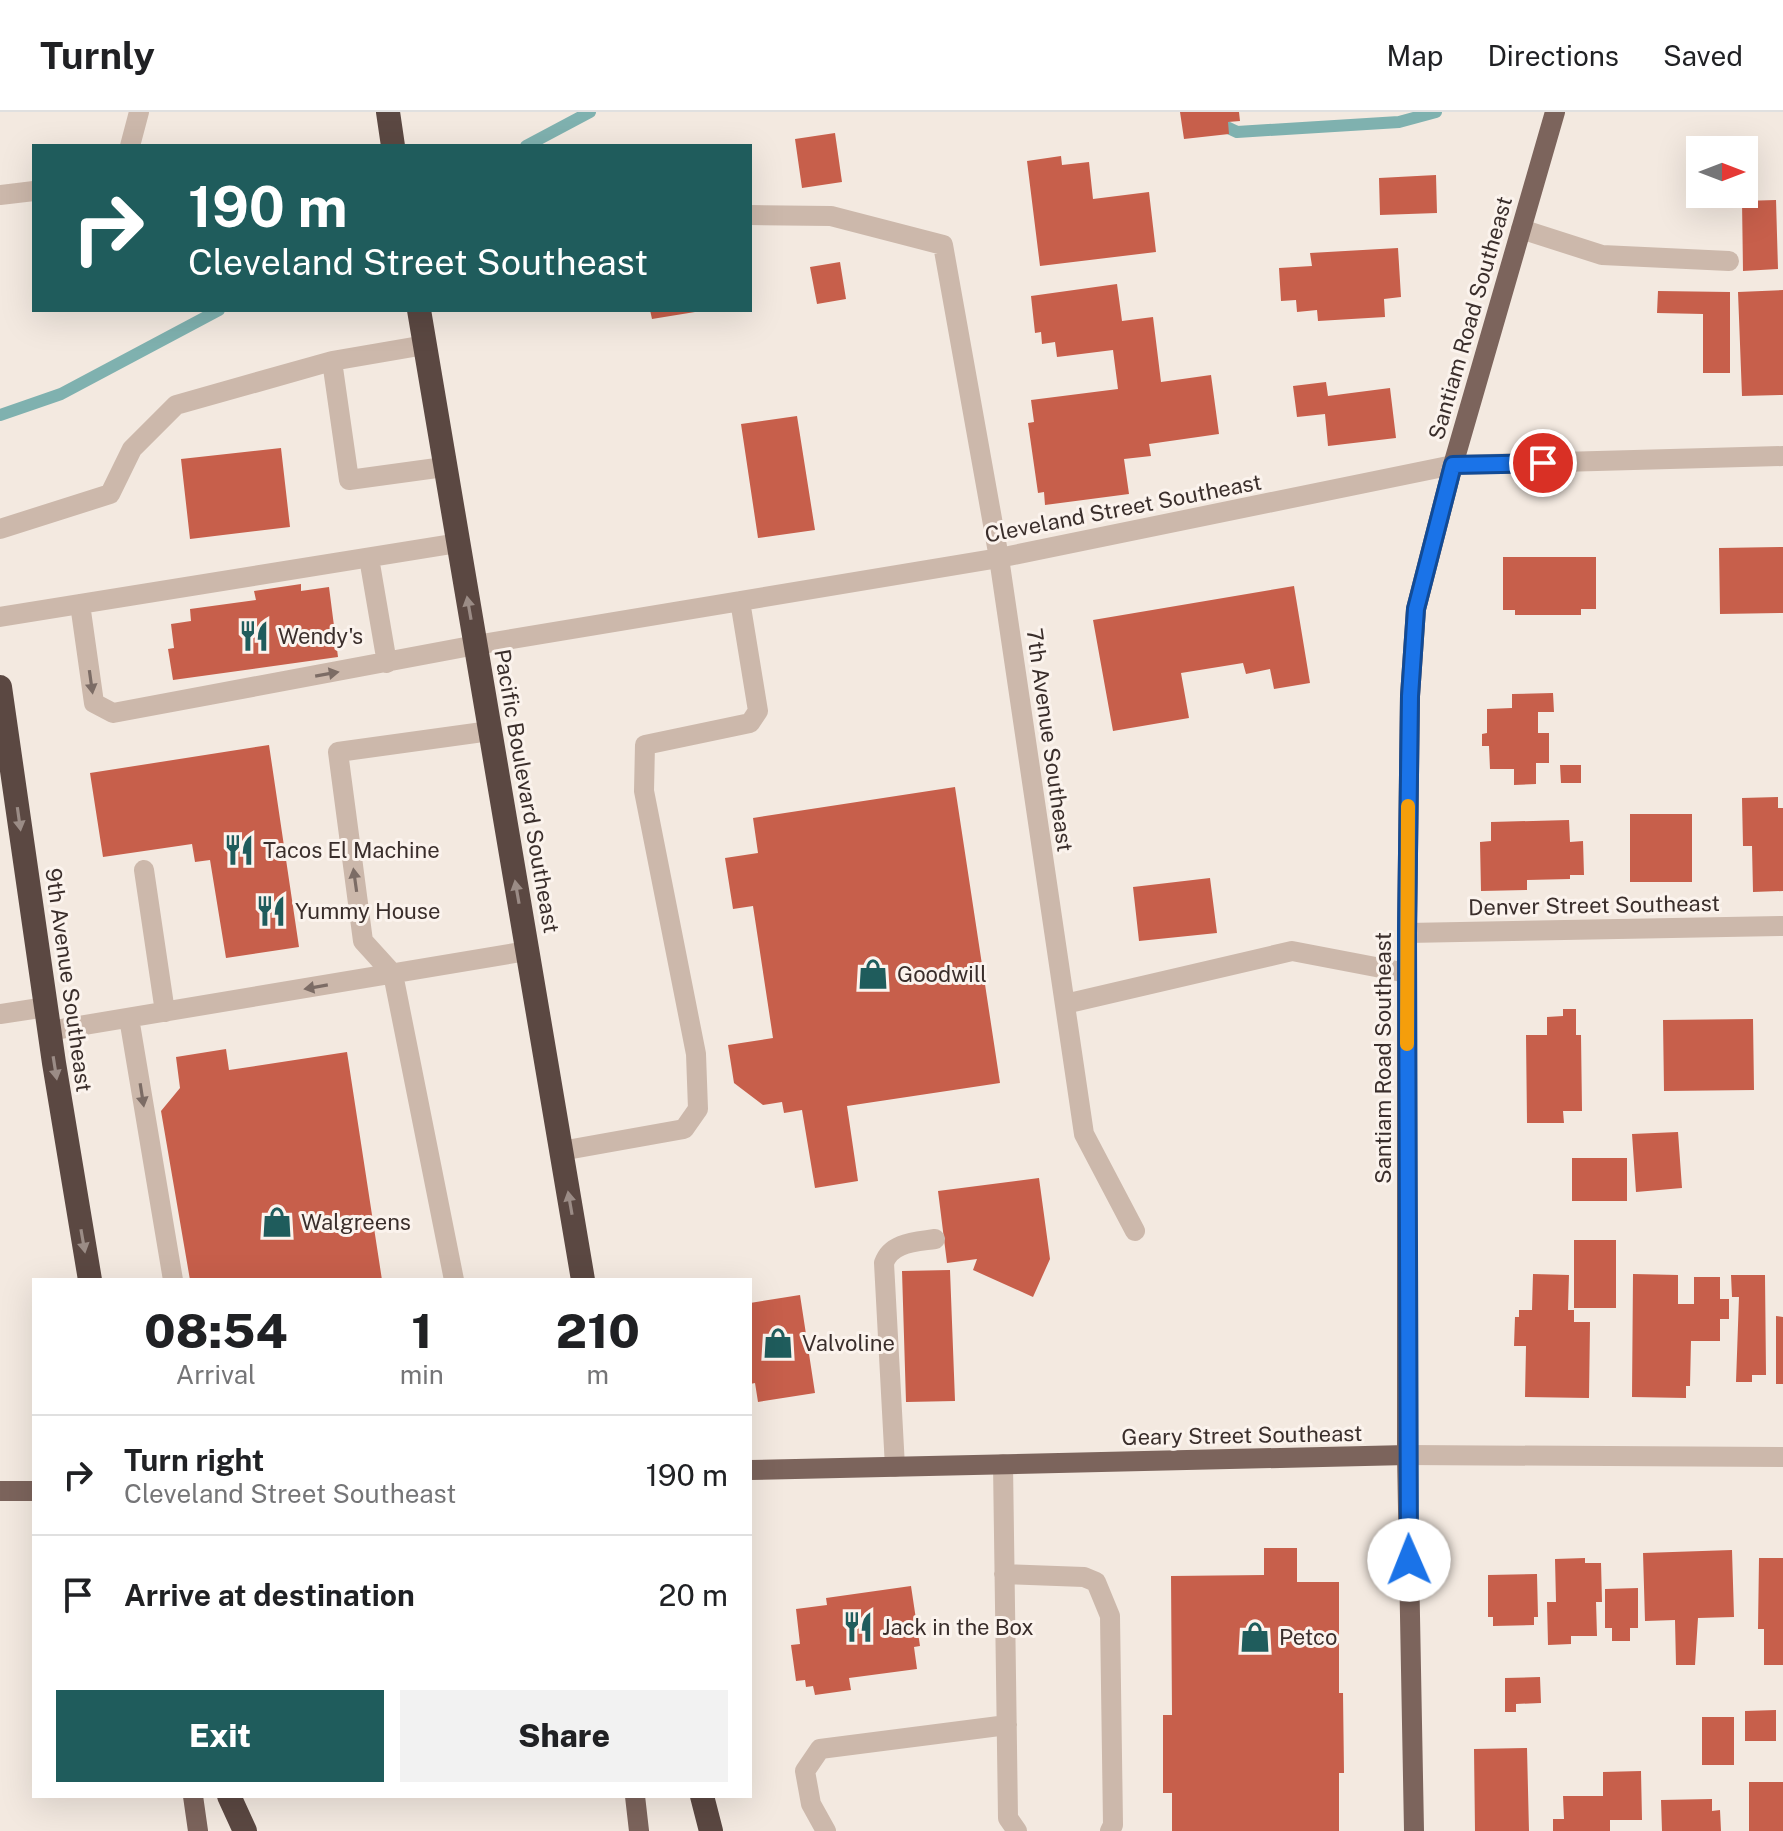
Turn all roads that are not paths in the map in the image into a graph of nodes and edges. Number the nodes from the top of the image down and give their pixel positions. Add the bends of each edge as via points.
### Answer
1 (139, 112) edge
2 (388, 112) edge
3 (1555, 112) edge
4 (131, 144) edge
5 (393, 144) edge
6 (32, 191) edge
7 (0, 195) edge
8 (752, 215) edge
9 (1521, 229) junction
10 (1729, 261) dead end
11 (419, 312) edge
12 (425, 345) junction
13 (332, 361) junction
14 (1783, 456) edge
15 (1453, 465) junction
16 (444, 467) junction
17 (0, 529) edge
18 (458, 543) junction
19 (369, 558) junction
20 (999, 558) junction
21 (740, 601) junction
22 (80, 604) junction
23 (0, 617) edge
24 (476, 645) junction
25 (387, 663) junction
26 (0, 687) edge
27 (2, 714) edge
28 (490, 731) junction
29 (144, 870) dead end
30 (1783, 926) edge
31 (1407, 933) junction
32 (527, 951) junction
33 (1407, 973) junction
34 (393, 974) junction
35 (1065, 1004) junction
36 (165, 1012) junction
37 (0, 1014) edge
38 (129, 1018) junction
39 (47, 1019) junction
40 (561, 1151) junction
41 (1135, 1231) dead end
42 (935, 1239) dead end
43 (90, 1278) edge
44 (173, 1278) edge
45 (454, 1278) edge
46 (583, 1278) edge
47 (1407, 1455) junction
48 (1783, 1457) edge
49 (1003, 1464) junction
50 (895, 1467) junction
51 (752, 1470) edge
52 (0, 1491) edge
53 (32, 1491) edge
54 (1004, 1574) junction
55 (1007, 1725) junction
56 (193, 1798) edge
57 (230, 1798) edge
58 (635, 1798) edge
59 (703, 1798) edge
60 (198, 1831) edge
61 (245, 1831) edge
62 (639, 1831) edge
63 (711, 1831) edge
64 (826, 1831) edge
65 (1017, 1831) edge
66 (1110, 1831) edge
67 (1414, 1831) edge

1 - 4 street
2 - 5 highway
3 - 9 main road, Santiam Road Southeast
6 - 7 street
8 - 20 street, 7th Avenue Southeast via 831,216 943,245
9 - 10 street via 1602,255
9 - 15 main road, Santiam Road Southeast
11 - 12 highway, Pacific Boulevard Southeast
12 - 13 street
12 - 16 highway, Pacific Boulevard Southeast
13 - 16 street via 349,480
13 - 17 street via 176,405 132,449 110,494
14 - 15 street, Cleveland Street Southeast
15 - 20 street, Cleveland Street Southeast
15 - 31 main road, Santiam Road Southeast via 1416,609
16 - 18 highway, Pacific Boulevard Southeast
18 - 19 street
24 -> 18 highway, Pacific Boulevard Southeast
19 - 22 street
19 - 25 street
20 - 21 street, Cleveland Street Southeast
20 - 35 street, 7th Avenue Southeast
21 - 24 street, Cleveland Street Southeast
21 - 40 street via 758,711 750,723 645,745 644,791 696,1054 698,1109 684,1129
22 - 23 street
22 -> 25 street, Cleveland Street Southeast via 94,703 113,713
24 - 25 street, Cleveland Street Southeast
24 - 28 highway, Pacific Boulevard Southeast
26 - 27 highway, 9th Avenue Southeast
27 -> 39 highway, 9th Avenue Southeast
32 -> 28 highway, Pacific Boulevard Southeast
34 -> 28 street via 363,941 338,752
29 - 36 street
30 - 31 street, Denver Street Southeast
31 - 33 main road, Santiam Road Southeast
32 - 34 street
32 - 40 highway, Pacific Boulevard Southeast
33 - 35 street via 1292,951
33 - 47 main road, Santiam Road Southeast
34 -> 36 street
34 - 45 street
35 - 41 street, 7th Avenue Southeast via 1084,1134
36 - 38 street
37 - 39 street
38 - 39 street
38 -> 44 street
39 -> 43 highway, 9th Avenue Southeast
46 -> 40 highway, Pacific Boulevard Southeast
42 - 50 street via 901,1245 884,1263
47 - 48 street, Geary Street Southeast
47 - 49 main road, Geary Street Southeast
47 - 67 main road, Santiam Road Southeast
49 - 50 main road, Geary Street Southeast
49 - 54 street
50 - 51 main road, Geary Street Southeast
52 - 53 main road
54 - 55 street
54 - 66 street via 1084,1577 1096,1582 1104,1598 1110,1616
55 - 64 street via 820,1749 805,1771 811,1804
55 - 65 street via 1008,1818
56 - 60 main road
57 - 61 highway
58 - 62 main road
59 - 63 highway

